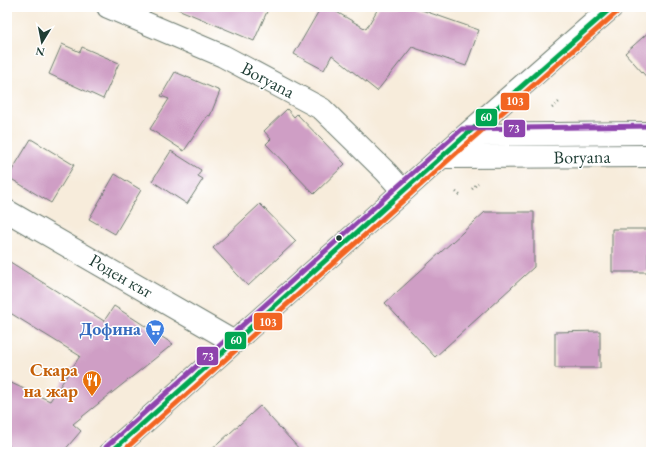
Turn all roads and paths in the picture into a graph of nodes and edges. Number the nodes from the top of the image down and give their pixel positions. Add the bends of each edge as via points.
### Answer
1 (108, 7) edge
2 (612, 7) edge
3 (559, 102) dead end
4 (549, 112) dead end
5 (651, 133) edge
6 (466, 135) junction
7 (651, 156) edge
8 (441, 157) junction
9 (403, 191) junction
10 (456, 192) dead end
11 (462, 197) dead end
12 (7, 211) edge
13 (234, 342) junction
14 (111, 452) edge

1 - 9 street, Boryana via 223,56 322,109
2 - 6 street
3 - 4 path
5 - 6 street, Boryana
6 - 8 street
7 - 8 street, Boryana
8 - 9 street
9 - 13 street
10 - 11 path
12 - 13 street, Роден кът
13 - 14 street

